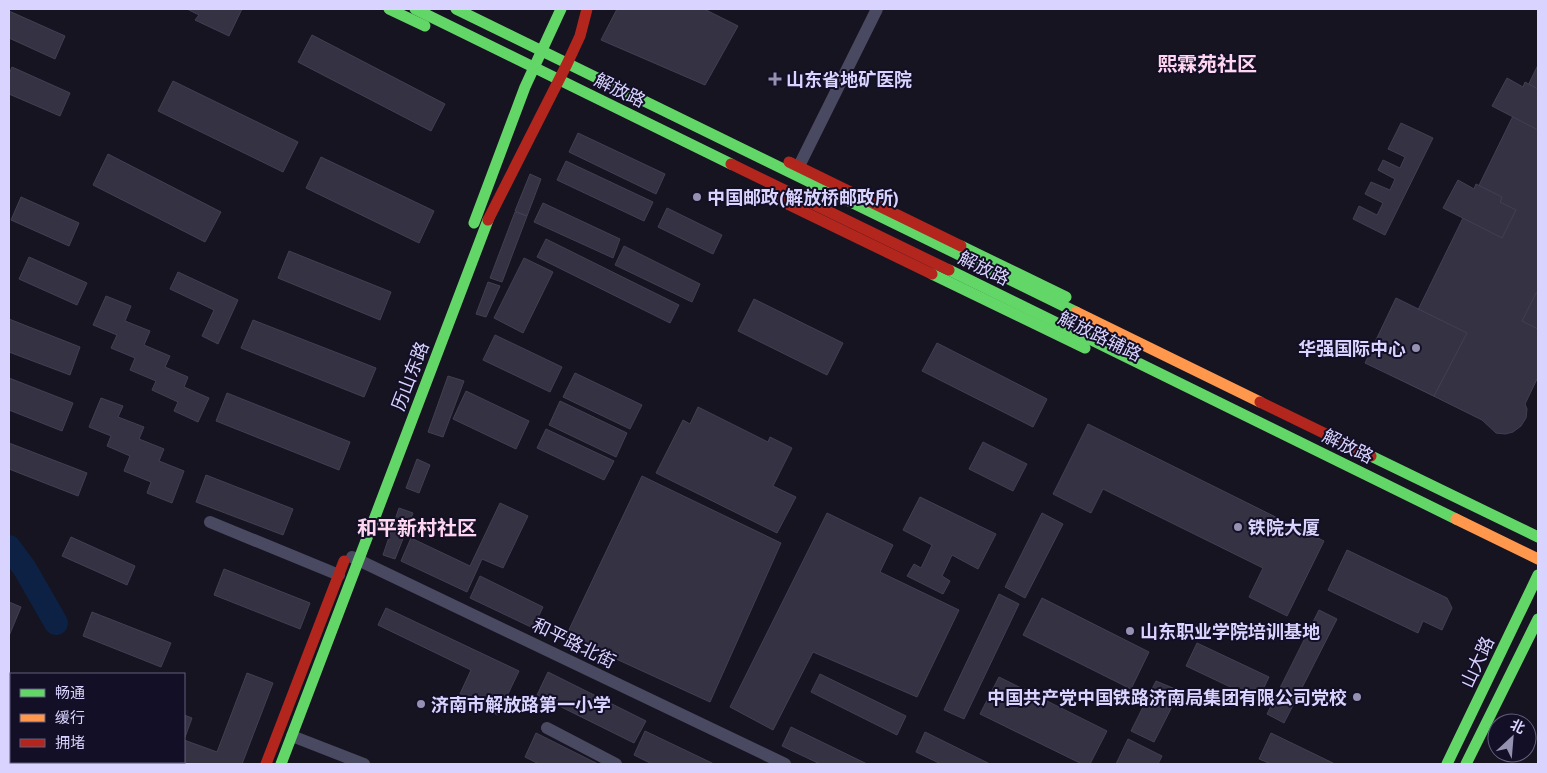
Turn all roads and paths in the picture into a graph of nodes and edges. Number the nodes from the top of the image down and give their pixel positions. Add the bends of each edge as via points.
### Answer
1 (389, 9) edge
2 (415, 9) edge
3 (456, 9) edge
4 (561, 9) edge
5 (587, 9) edge
6 (877, 9) edge
7 (440, 21) junction
8 (541, 51) junction
9 (567, 64) junction
10 (533, 67) junction
11 (559, 80) junction
12 (766, 162) junction
13 (794, 164) junction
14 (758, 177) junction
15 (470, 236) dead end
16 (1393, 456) dead end
17 (1429, 473) dead end
18 (1438, 488) junction
19 (1430, 505) junction
20 (210, 522) dead end
21 (1538, 537) edge
22 (352, 553) junction
23 (1538, 559) edge
24 (338, 575) junction
25 (1538, 575) edge
26 (1538, 619) edge
27 (547, 728) dead end
28 (292, 736) junction
29 (760, 752) junction
30 (266, 764) edge
31 (281, 764) edge
32 (364, 764) edge
33 (616, 764) edge
34 (755, 764) edge
35 (785, 764) edge
36 (1447, 764) edge
37 (1466, 764) edge

1 - 7 main road via 425,26
2 - 7 main road, 解放路
3 - 8 main road, 解放路
4 - 8 main road
5 - 9 main road, 历山东路 via 580,36
6 - 13 street
7 - 10 main road, 解放路
8 - 9 main road, 解放路
8 - 10 main road
9 - 11 main road, 历山东路
9 - 12 main road, 解放路
10 - 11 main road, 解放路
10 - 15 main road
11 - 14 main road, 解放路
11 - 22 main road, 历山东路 via 491,212
12 - 13 main road
12 - 18 main road, 解放路
13 - 16 main road, 解放路辅路
14 - 19 main road, 解放路
14 - 19 main road, 解放路辅路 via 769,195 1416,509
17 - 18 main road
18 - 21 main road, 解放路
19 - 23 main road, 解放路
20 - 24 street
22 - 24 main road, 历山东路
22 - 28 main road, 历山东路
22 - 29 street, 和平路北街
24 - 30 main road, 历山东路
25 - 36 main road, 山大路
26 - 37 main road, 山大路
27 - 33 street
28 - 31 main road, 历山东路
28 - 32 street
29 - 34 street
29 - 35 street, 和平路北街

